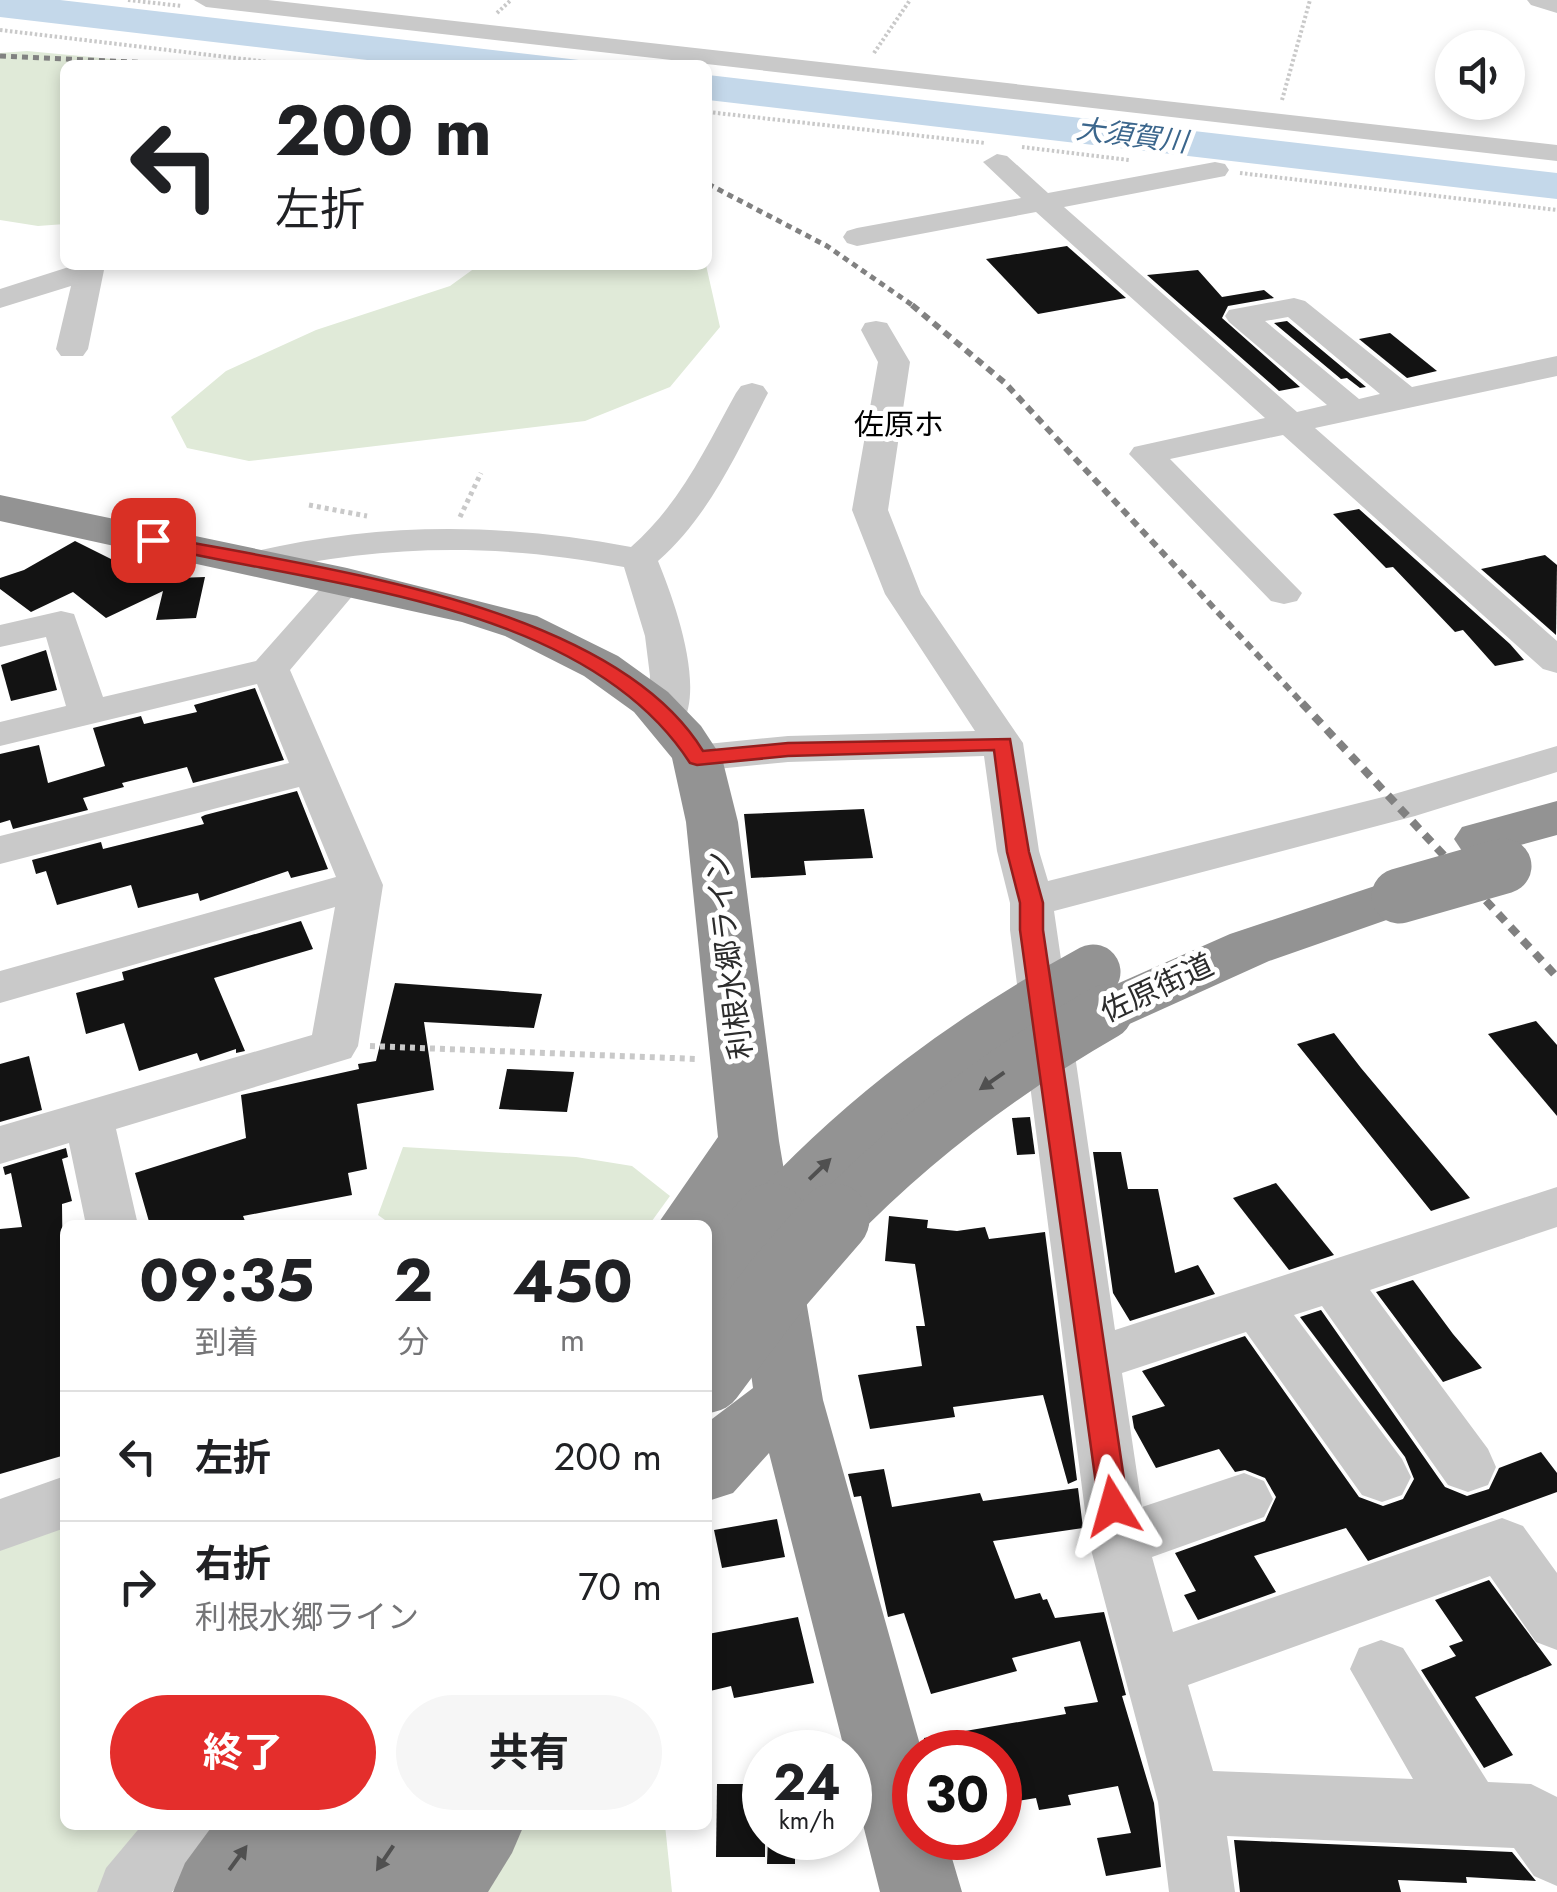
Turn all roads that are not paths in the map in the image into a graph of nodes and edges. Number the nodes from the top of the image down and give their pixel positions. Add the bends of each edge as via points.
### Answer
1 (206, 0) edge
2 (1539, 0) edge
3 (1557, 6) edge
4 (1557, 153) edge
5 (997, 162) dead end
6 (1215, 170) dead end
7 (1043, 204) junction
8 (857, 237) dead end
9 (0, 298) edge
10 (876, 330) dead end
11 (72, 350) dead end
12 (1557, 366) edge
13 (752, 393) dead end
14 (1405, 398) junction
15 (1351, 410) junction
16 (1286, 424) junction
17 (0, 508) edge
18 (639, 558) junction
19 (256, 562) junction
20 (347, 581) junction
21 (1284, 593) dead end
22 (0, 636) edge
23 (1557, 661) edge
24 (270, 669) junction
25 (88, 712) junction
26 (667, 717) junction
27 (0, 734) edge
28 (1003, 743) junction
29 (697, 758) junction
30 (1557, 759) edge
31 (311, 771) junction
32 (1557, 818) edge
33 (0, 850) edge
34 (1557, 851) edge
35 (1492, 852) junction
36 (362, 886) junction
37 (1032, 903) junction
38 (0, 987) edge
39 (1099, 992) junction
40 (89, 1118) junction
41 (749, 1141) junction
42 (0, 1145) edge
43 (1557, 1207) edge
44 (111, 1220) edge
45 (692, 1220) edge
46 (1333, 1281) junction
47 (712, 1288) edge
48 (1257, 1306) junction
49 (1093, 1360) junction
50 (712, 1373) edge
51 (789, 1400) junction
52 (712, 1464) edge
53 (1468, 1467) dead end
54 (1382, 1477) dead end
55 (1244, 1499) dead end
56 (60, 1504) edge
57 (0, 1525) edge
58 (1118, 1542) junction
59 (1557, 1622) edge
60 (1154, 1668) junction
61 (1381, 1669) dead end
62 (1190, 1802) junction
63 (1470, 1813) junction
64 (180, 1830) edge
65 (258, 1830) edge
66 (330, 1830) edge
67 (404, 1830) edge
68 (481, 1830) edge
69 (1557, 1853) edge
70 (130, 1892) edge
71 (214, 1892) edge
72 (287, 1892) edge
73 (362, 1892) edge
74 (441, 1892) edge
75 (921, 1892) edge
76 (1202, 1892) edge

1 - 4 street
2 - 3 street
5 - 7 street
6 - 7 street
7 - 8 street
7 - 16 street
9 - 11 street via 89,270
10 - 28 street via 894,362 870,510 903,594
12 - 14 street
13 - 18 street via 675,527
14 - 15 street
14 - 15 street via 1294,307 1240,316
15 - 16 street
16 - 21 street via 1146,454
16 - 23 street
17 - 19 highway, 利根水郷ライン
18 - 19 street via 452,534 301,550
18 - 26 street via 659,608 672,682
19 - 20 highway, 利根水郷ライン
20 - 24 street
20 - 26 highway, 利根水郷ライン via 521,626 601,666
22 - 25 street via 60,622
24 - 25 street
24 - 31 street
25 - 27 street
26 - 29 highway, 利根水郷ライン
28 - 29 street
28 - 37 street
29 - 41 highway, 利根水郷ライン via 712,822
30 - 37 street
31 - 33 street
31 - 36 street
32 - 35 highway, 佐原街道
34 - 35 highway, 佐原街道
35 - 39 highway, 佐原街道, bridge via 1390,881 1298,928 1178,974
36 - 38 street
36 - 40 street via 334,1046
37 - 49 street
47 -> 39 highway, 佐原街道, bridge via 871,1120 1023,1010
39 -> 50 highway, 佐原街道, bridge via 1040,1047 907,1148 842,1210
40 - 42 street
40 - 44 street
41 - 45 highway
41 - 51 highway, 利根水郷ライン
43 - 46 street
46 - 48 street
46 - 53 street
48 - 49 street
48 - 54 street
49 - 58 street
51 - 52 highway
51 - 75 highway, 利根水郷ライン
55 - 58 street
56 - 57 street
58 - 60 street
59 - 60 street via 1502,1544
60 - 62 street
61 - 63 street
62 - 63 street
62 - 76 street
63 - 69 street via 1531,1816
64 - 70 street
71 -> 65 highway
66 - 72 highway
67 -> 73 highway
68 - 74 highway

